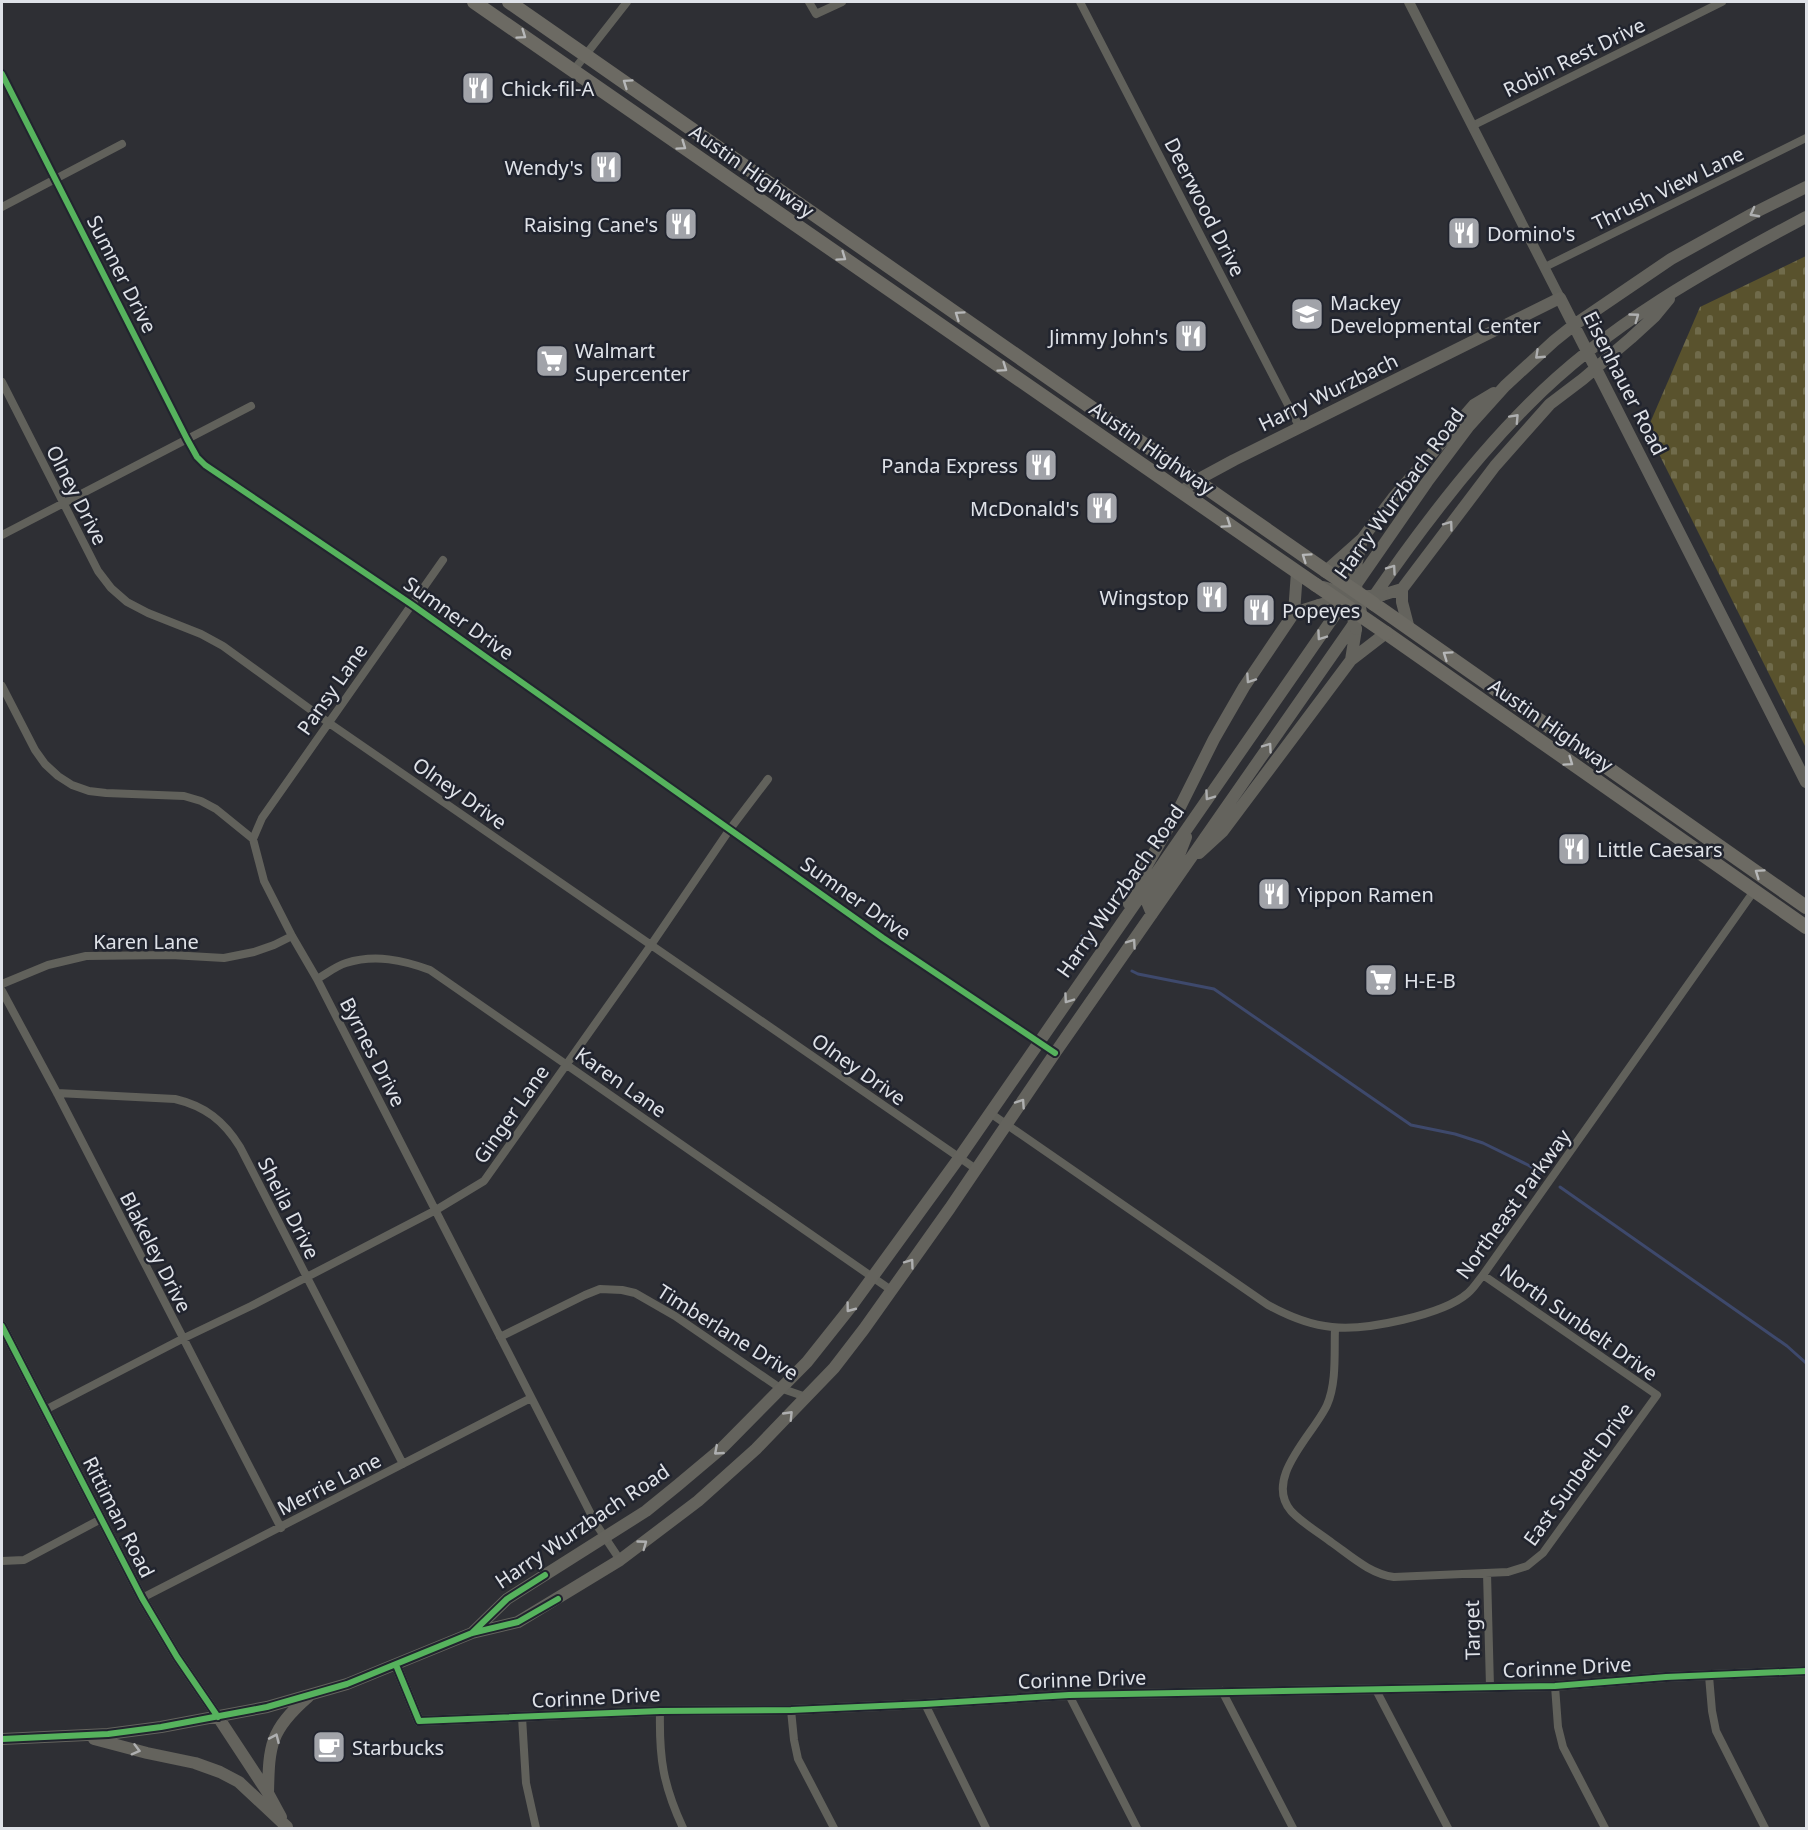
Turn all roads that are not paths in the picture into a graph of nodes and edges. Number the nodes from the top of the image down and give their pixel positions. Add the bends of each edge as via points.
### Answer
1 (474, 2) edge
2 (509, 2) edge
3 (627, 2) edge
4 (809, 2) edge
5 (842, 2) edge
6 (1080, 2) edge
7 (1409, 2) edge
8 (1720, 2) edge
9 (586, 55) junction
10 (573, 71) junction
11 (2, 74) edge
12 (1473, 126) junction
13 (1806, 138) edge
14 (122, 144) dead end
15 (56, 180) junction
16 (1806, 187) edge
17 (2, 207) edge
18 (1806, 217) edge
19 (1545, 267) junction
20 (1678, 289) junction
21 (1560, 298) junction
22 (1574, 325) junction
23 (1588, 352) junction
24 (1596, 368) junction
25 (2, 382) edge
26 (1506, 387) junction
27 (251, 406) dead end
28 (1300, 428) junction
29 (187, 439) junction
30 (1197, 480) junction
31 (1181, 492) junction
32 (63, 504) junction
33 (2, 536) edge
34 (1362, 538) junction
35 (442, 560) dead end
36 (1326, 571) junction
37 (1297, 572) junction
38 (1402, 589) junction
39 (1355, 601) junction
40 (411, 604) junction
41 (1294, 613) junction
42 (1409, 629) junction
43 (1386, 633) junction
44 (1351, 660) junction
45 (1426, 662) junction
46 (2, 686) edge
47 (1497, 690) junction
48 (329, 723) junction
49 (768, 778) dead end
50 (1806, 782) edge
51 (1191, 822) junction
52 (730, 829) junction
53 (253, 839) junction
54 (1187, 863) junction
55 (1754, 891) junction
56 (1806, 907) edge
57 (1152, 914) junction
58 (1126, 917) junction
59 (1806, 927) edge
60 (292, 936) junction
61 (651, 945) junction
62 (317, 979) junction
63 (2, 984) edge
64 (2, 991) edge
65 (1038, 1043) junction
66 (1055, 1053) junction
67 (567, 1064) junction
68 (57, 1093) junction
69 (990, 1113) junction
70 (1006, 1125) junction
71 (959, 1158) junction
72 (976, 1169) junction
73 (436, 1210) junction
74 (1483, 1275) junction
75 (306, 1277) junction
76 (872, 1278) junction
77 (891, 1290) junction
78 (2, 1326) edge
79 (1335, 1328) junction
80 (500, 1337) junction
81 (182, 1339) junction
82 (780, 1388) junction
83 (1657, 1395) joint
84 (806, 1397) junction
85 (531, 1398) junction
86 (45, 1410) junction
87 (403, 1464) junction
88 (101, 1519) junction
89 (280, 1528) junction
90 (605, 1537) junction
91 (620, 1560) junction
92 (2, 1561) edge
93 (1487, 1573) junction
94 (142, 1598) junction
95 (472, 1633) junction
96 (396, 1665) junction
97 (1806, 1671) edge
98 (1709, 1676) junction
99 (1555, 1686) junction
100 (1490, 1687) junction
101 (1376, 1690) junction
102 (1222, 1691) junction
103 (310, 1695) junction
104 (1069, 1695) junction
105 (925, 1704) junction
106 (791, 1710) junction
107 (660, 1711) junction
108 (218, 1717) junction
109 (522, 1717) junction
110 (80, 1735) junction
111 (2, 1739) edge
112 (268, 1793) junction
113 (288, 1828) edge
114 (536, 1828) edge
115 (683, 1828) edge
116 (834, 1828) edge
117 (986, 1828) edge
118 (1137, 1828) edge
119 (1293, 1828) edge
120 (1448, 1828) edge
121 (1605, 1828) edge
122 (1765, 1828) edge

1 -> 10 main road, Austin Highway
2 - 9 main road, Austin Highway
3 - 9 street
4 - 5 street via 816,14
6 - 28 street, Deerwood Drive
7 - 12 street, Eisenhauer Road
8 - 12 street, Robin Rest Drive
9 - 10 street
30 -> 9 main road, Austin Highway
10 -> 31 main road, Austin Highway
11 - 15 street, Sumner Drive
12 - 19 street, Eisenhauer Road
13 - 19 street, Thrush View Lane
14 - 15 street
15 - 17 street
15 - 29 street, Sumner Drive
16 -> 22 main road, Harry Wurzbach Road via 1671,259
18 - 20 main road, Harry Wurzbach Road
19 - 21 street, Eisenhauer Road
23 -> 20 main road, Harry Wurzbach Road
20 - 24 main road via 1655,316
21 - 22 main road, Eisenhauer Road
21 - 28 main road, Harry Wurzbach
22 - 23 main road, Eisenhauer Road
22 -> 26 main road, Harry Wurzbach Road
23 - 24 main road, Eisenhauer Road
54 -> 23 main road, Harry Wurzbach Road via 1417,533 1500,434
38 -> 24 main road via 1513,446 1550,404
24 - 50 main road, Eisenhauer Road
25 - 32 street, Olney Drive
26 - 34 main road via 1474,405
26 -> 51 main road, Harry Wurzbach Road via 1469,426 1427,482
27 - 29 street
28 - 30 main road, Harry Wurzbach
29 - 32 street
29 - 40 street, Sumner Drive via 197,457 216,474
30 - 31 main road, Harry Wurzbach
36 -> 30 main road, Austin Highway
31 -> 37 main road, Austin Highway
32 - 33 street
32 - 48 street, Olney Drive via 98,571 119,596 137,608 223,646
34 - 36 main road
34 - 39 main road, bridge via 1354,574
35 - 40 street, Pansy Lane
36 - 39 main road, Austin Highway, bridge via 1338,579
37 - 39 main road, Austin Highway, bridge via 1316,585
37 - 41 main road
38 - 39 main road, bridge
38 - 42 main road
39 - 41 main road, bridge
39 - 42 main road, Austin Highway
39 - 43 main road, Austin Highway, bridge
39 - 44 main road, bridge
40 - 48 street, Pansy Lane
40 - 52 street, Sumner Drive
41 -> 58 main road via 1214,739 1134,888
47 -> 42 main road, Austin Highway
43 - 44 main road
43 - 45 main road, Austin Highway
44 - 54 main road via 1223,831
45 - 47 main road via 1438,664 1485,697
45 -> 55 main road, Austin Highway
46 - 53 street via 35,750 45,764 72,785 89,791 184,796 201,801 216,808
56 -> 47 main road, Austin Highway
48 - 53 street, Pansy Lane via 261,818
48 - 61 street, Olney Drive
49 - 52 street, Ginger Lane
51 - 57 main road via 1179,855 1148,902
51 - 58 main road, Harry Wurzbach Road
52 - 61 street, Ginger Lane
52 - 65 street, Sumner Drive
53 - 60 street, Byrnes Drive via 264,881
54 - 57 main road, Harry Wurzbach Road
55 - 59 main road, Austin Highway
55 - 74 street, Northeast Parkway
66 -> 57 main road, Harry Wurzbach Road
58 -> 65 main road, Harry Wurzbach Road
60 - 62 street, Byrnes Drive
60 - 63 street, Karen Lane via 254,952 224,958 86,956 48,965
61 - 67 street, Ginger Lane
61 - 71 street, Olney Drive
62 - 67 street, Karen Lane via 346,963 380,958 411,963 439,975
62 - 73 street, Byrnes Drive
64 - 68 street, Blakeley Drive
65 - 66 street, Sumner Drive
65 - 69 main road, Harry Wurzbach Road
70 -> 66 main road, Harry Wurzbach Road
67 - 73 street, Ginger Lane via 484,1181
67 - 76 street, Karen Lane
68 - 75 street, Sheila Drive via 175,1099 218,1118 240,1148
68 - 81 street, Blakeley Drive
69 - 70 street, Northeast Parkway
69 - 71 main road, Harry Wurzbach Road
70 - 72 main road, Harry Wurzbach Road
70 - 79 street, Northeast Parkway via 1268,1305 1302,1320
71 - 72 street, Olney Drive
71 - 76 main road, Harry Wurzbach Road
77 -> 72 main road, Harry Wurzbach Road
73 - 75 street, Ginger Lane
73 - 80 street, Byrnes Drive
74 - 79 street, Northeast Parkway via 1467,1294 1433,1310 1396,1322
74 - 83 street, North Sunbelt Drive
75 - 81 street, Ginger Lane
75 - 87 street, Sheila Drive
76 - 77 street, Karen Lane
76 -> 82 main road, Harry Wurzbach Road via 807,1362
77 - 84 main road, Harry Wurzbach Road via 834,1368
78 - 86 street, Rittiman Road
79 - 93 street, East Sunbelt Drive via 1328,1403 1287,1468 1283,1489 1286,1504 1308,1525 1384,1576
80 - 82 street, Timberlane Drive via 600,1289 622,1290 635,1293 675,1316
80 - 85 street, Byrnes Drive
81 - 86 street, Ginger Lane
81 - 89 street, Blakeley Drive
82 - 84 street, Timberlane Drive
82 -> 90 main road, Harry Wurzbach Road via 722,1448 646,1511
83 - 93 street, East Sunbelt Drive via 1539,1557 1518,1569
91 -> 84 main road, Harry Wurzbach Road via 722,1481
85 - 87 street, Merrie Lane
85 - 90 street, Byrnes Drive
86 - 88 street, Rittiman Road
87 - 89 street, Merrie Lane
88 - 92 street via 24,1560
88 - 94 street, Rittiman Road
89 - 94 street, Merrie Lane
90 - 91 street, Byrnes Drive
90 - 95 main road, Harry Wurzbach Road via 507,1599
91 - 95 main road, Harry Wurzbach Road via 518,1622
93 - 100 street, Target
94 - 108 street, Rittiman Road
95 - 96 main road, Harry Wurzbach Road
96 - 103 main road, Harry Wurzbach Road
96 - 109 street, Corinne Drive via 419,1721
97 - 98 street, Corinne Drive
98 - 99 street, Corinne Drive
98 - 122 street via 1716,1731
99 - 100 street, Corinne Drive
99 - 121 street via 1563,1747
100 - 101 street, Corinne Drive
101 - 102 street, Corinne Drive
101 - 120 street
102 - 104 street, Corinne Drive
102 - 119 street
103 - 108 main road, Harry Wurzbach Road
112 -> 103 main road via 272,1740 292,1711
104 - 105 street, Corinne Drive
104 - 118 street
105 - 106 street, Corinne Drive
105 - 117 street
106 - 107 street, Corinne Drive
106 - 116 street via 798,1759
107 - 109 street, Corinne Drive
107 - 115 street via 662,1766
108 - 110 main road, Harry Wurzbach Road
108 - 112 main road, Rittiman Road
109 - 114 street via 526,1783
110 - 111 main road, Harry Wurzbach Road
110 -> 113 main road via 195,1762 220,1772 239,1782
112 - 113 main road, Rittiman Road

